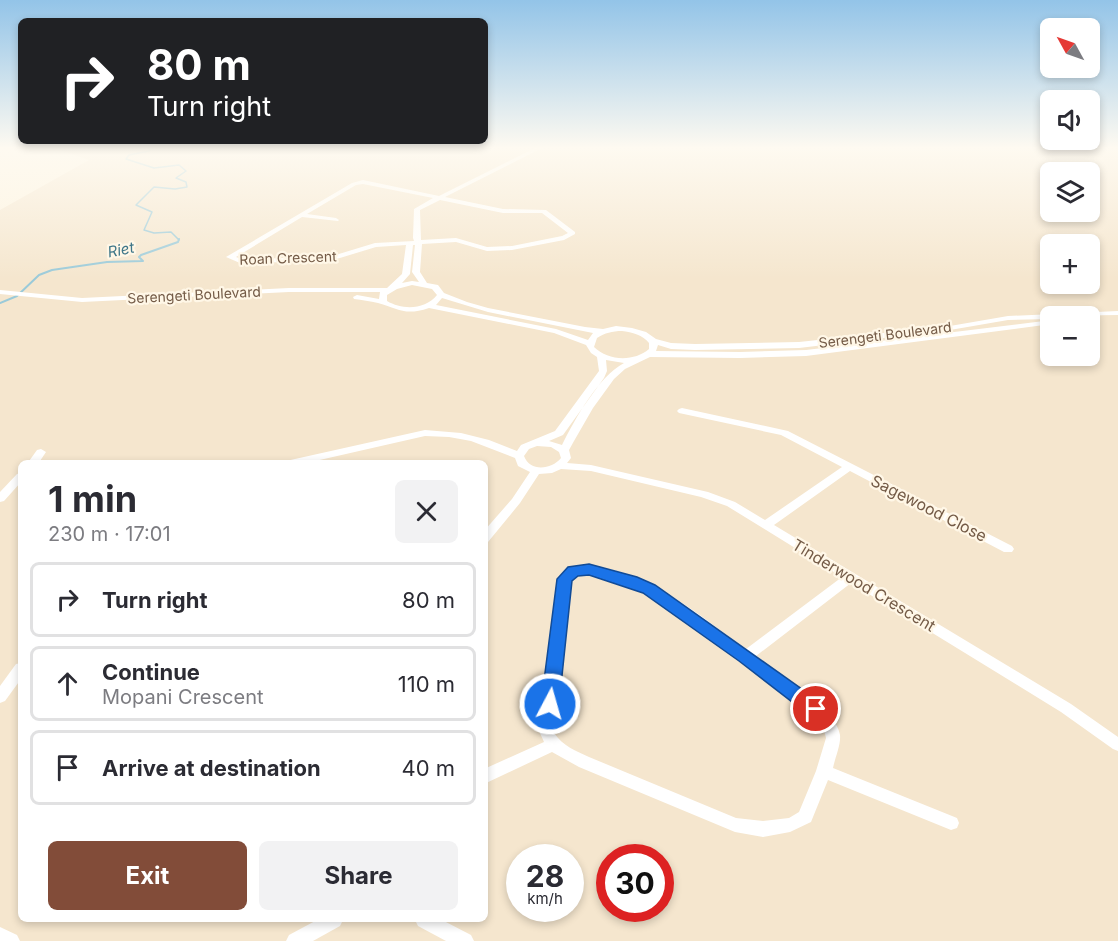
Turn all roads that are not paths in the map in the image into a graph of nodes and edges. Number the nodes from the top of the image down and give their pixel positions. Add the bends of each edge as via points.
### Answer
1 (343, 191) edge
2 (407, 191) edge
3 (452, 191) edge
4 (438, 198) junction
5 (300, 215) junction
6 (336, 220) dead end
7 (415, 241) junction
8 (418, 257) junction
9 (408, 258) junction
10 (424, 284) junction
11 (391, 288) junction
12 (0, 294) edge
13 (441, 295) junction
14 (39, 299) junction
15 (383, 302) junction
16 (428, 306) junction
17 (1118, 313) edge
18 (1118, 320) edge
19 (1100, 321) edge
20 (1040, 323) edge
21 (606, 330) junction
22 (652, 340) junction
23 (590, 344) junction
24 (649, 354) junction
25 (601, 356) junction
26 (631, 360) junction
27 (578, 405) junction
28 (590, 408) junction
29 (682, 411) dead end
30 (535, 444) junction
31 (499, 446) junction
32 (41, 452) dead end
33 (565, 453) junction
34 (519, 456) junction
35 (35, 460) edge
36 (304, 460) edge
37 (560, 466) junction
38 (849, 467) junction
39 (591, 468) junction
40 (536, 470) junction
41 (18, 479) edge
42 (4, 495) edge
43 (766, 525) junction
44 (488, 533) edge
45 (1008, 549) dead end
46 (850, 578) junction
47 (746, 656) junction
48 (18, 672) edge
49 (0, 697) edge
50 (552, 745) junction
51 (1118, 745) edge
52 (824, 771) junction
53 (488, 775) edge
54 (951, 823) dead end
55 (330, 922) edge
56 (428, 922) edge
57 (0, 936) edge
58 (12, 941) edge
59 (295, 941) edge
60 (465, 941) edge

1 - 5 street, Roan Crescent
2 - 4 street, Roan Crescent
3 - 4 street
4 - 7 street via 415,212
4 - 7 street, Roan Crescent via 502,212 544,211 573,233 512,248 487,249 456,240
5 - 6 street
5 - 7 street, Roan Crescent via 231,258 330,259 375,245
7 - 8 street
7 - 9 street
8 - 9 street
8 - 10 street via 416,272
9 - 11 street via 404,278
10 - 11 street, Serengeti Boulevard
10 - 13 street via 435,287
11 - 14 street, Serengeti Boulevard
11 - 15 street via 383,294
12 - 14 street, Serengeti Boulevard
13 - 16 street
13 - 21 street via 586,330
14 - 15 street, Serengeti Boulevard via 110,303 301,296 362,297
15 - 16 street, Serengeti Boulevard via 404,309
16 - 23 street via 555,332
17 - 22 street, Serengeti Boulevard via 1008,318 799,345 695,347
18 - 19 street
20 - 24 street, Serengeti Boulevard via 806,353
21 - 22 street, Serengeti Boulevard via 635,331
21 - 23 street via 592,337
22 - 24 street
23 - 25 street
24 - 26 street, Serengeti Boulevard
25 - 26 street
25 - 27 street via 601,376
26 - 28 street via 615,372
27 - 28 street
27 - 30 street via 559,433
28 - 33 street
29 - 38 street, Sagewood Close via 784,433
30 - 31 street
30 - 33 street via 554,444
30 - 34 street via 525,447
31 - 34 street
31 - 36 street via 450,434 425,433
32 - 35 street
33 - 37 street
33 - 39 street, Tinderwood Crescent
34 - 40 street via 522,464
37 - 39 street, Tinderwood Crescent
37 - 40 street
38 - 43 street
38 - 45 street, Sagewood Close
39 - 43 street, Tinderwood Crescent via 715,497
40 - 44 street
41 - 42 street
43 - 46 street, Tinderwood Crescent
46 - 47 street
46 - 51 street, Tinderwood Crescent via 1066,708
47 - 50 street via 640,584 598,571 574,571 565,579 562,589 547,733
47 - 52 street via 828,721 833,738
48 - 49 street
50 - 52 street via 714,817 763,829 790,825 805,817
50 - 53 street
52 - 54 street
55 - 59 street
56 - 60 street
57 - 58 street

